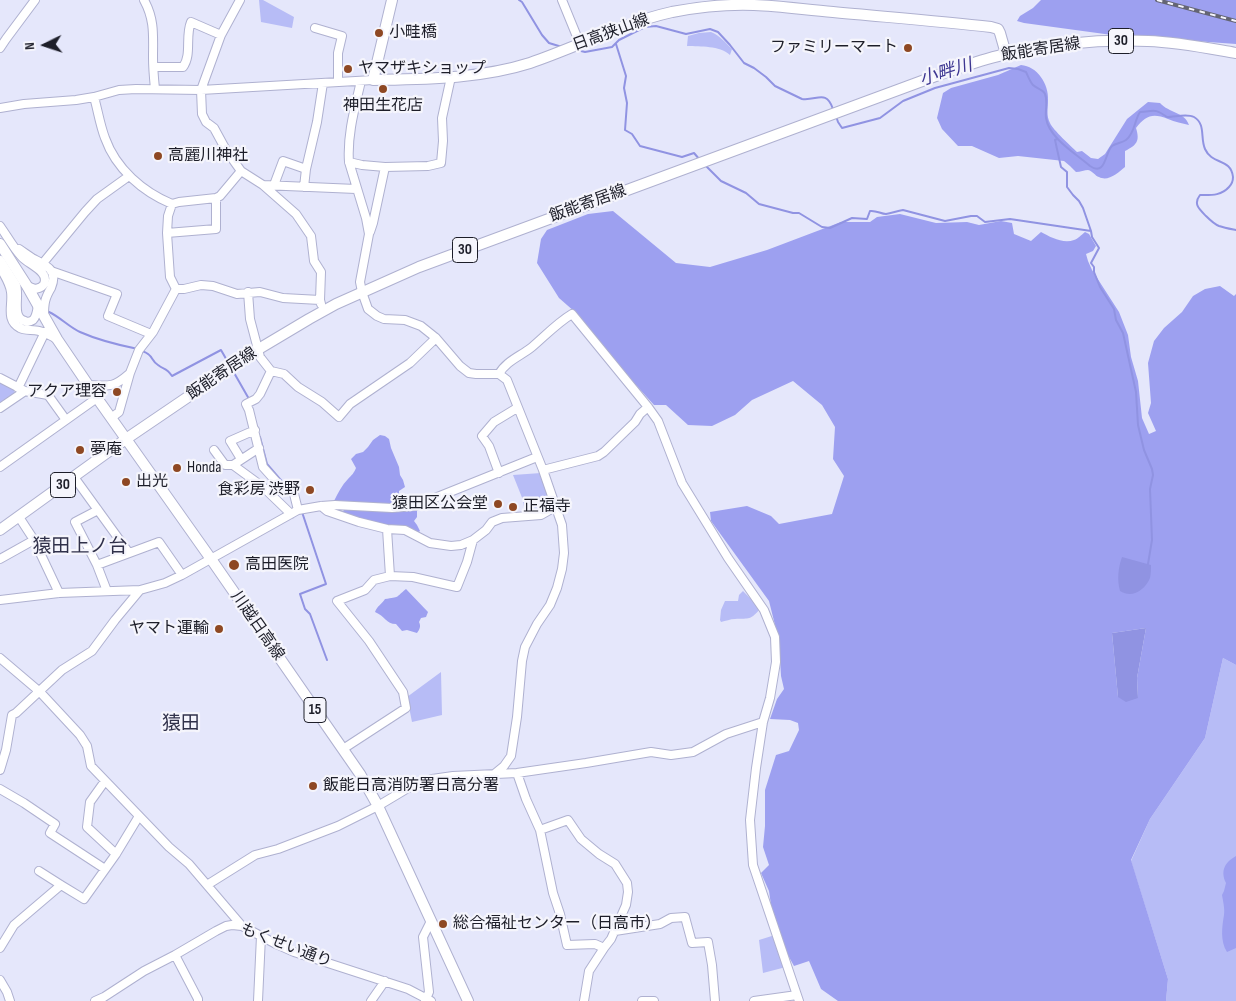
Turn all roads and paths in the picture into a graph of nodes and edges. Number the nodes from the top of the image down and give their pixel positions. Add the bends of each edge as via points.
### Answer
1 (35, 0) edge
2 (144, 0) edge
3 (240, 0) edge
4 (392, 0) edge
5 (562, 0) edge
6 (315, 28) dead end
7 (221, 35) junction
8 (578, 45) junction
9 (0, 48) edge
10 (1236, 53) edge
11 (1006, 54) junction
12 (154, 67) junction
13 (451, 77) junction
14 (373, 80) junction
15 (361, 81) junction
16 (338, 82) junction
17 (323, 83) junction
18 (155, 89) junction
19 (201, 90) junction
20 (94, 97) junction
21 (0, 108) edge
22 (349, 162) junction
23 (385, 166) junction
24 (306, 168) junction
25 (241, 171) junction
26 (129, 176) junction
27 (263, 185) junction
28 (274, 185) junction
29 (304, 187) junction
30 (356, 188) junction
31 (216, 198) junction
32 (172, 204) junction
33 (0, 226) edge
34 (167, 233) junction
35 (369, 234) junction
36 (0, 244) edge
37 (13, 245) junction
38 (0, 260) edge
39 (43, 263) junction
40 (0, 267) edge
41 (52, 271) junction
42 (27, 286) junction
43 (176, 289) junction
44 (248, 292) junction
45 (362, 292) junction
46 (320, 300) junction
47 (38, 305) junction
48 (323, 311) junction
49 (44, 316) junction
50 (45, 332) junction
51 (152, 334) junction
52 (436, 338) junction
53 (57, 339) junction
54 (257, 350) junction
55 (271, 371) junction
56 (130, 373) junction
57 (500, 374) junction
58 (0, 378) edge
59 (88, 385) junction
60 (22, 390) junction
61 (97, 398) junction
62 (648, 407) junction
63 (0, 408) edge
64 (517, 408) junction
65 (111, 418) junction
66 (66, 420) junction
67 (254, 430) junction
68 (126, 439) junction
69 (259, 448) junction
70 (214, 450) dead end
71 (537, 457) junction
72 (241, 459) junction
73 (233, 464) junction
74 (0, 467) edge
75 (543, 470) junction
76 (499, 473) junction
77 (74, 477) junction
78 (321, 506) junction
79 (555, 507) junction
80 (98, 510) junction
81 (295, 512) junction
82 (19, 517) junction
83 (1, 527) edge
84 (387, 529) junction
85 (34, 540) junction
86 (473, 540) junction
87 (129, 553) junction
88 (211, 559) junction
89 (0, 560) edge
90 (97, 565) junction
91 (182, 575) junction
92 (390, 576) junction
93 (140, 590) junction
94 (107, 592) junction
95 (59, 593) junction
96 (1, 597) edge
97 (0, 658) edge
98 (40, 692) junction
99 (763, 722) junction
100 (343, 749) junction
101 (0, 770) edge
102 (517, 773) junction
103 (493, 775) junction
104 (105, 781) junction
105 (0, 789) edge
106 (378, 806) junction
107 (139, 816) junction
108 (540, 830) junction
109 (116, 854) junction
110 (105, 869) junction
111 (39, 870) dead end
112 (61, 885) junction
113 (207, 885) junction
114 (431, 921) junction
115 (242, 926) junction
116 (615, 931) junction
117 (261, 936) junction
118 (0, 948) edge
119 (604, 948) junction
120 (175, 956) junction
121 (0, 980) edge
122 (385, 982) junction
123 (798, 998) edge
124 (428, 1000) edge
125 (10, 1001) edge
126 (95, 1001) edge
127 (198, 1001) edge
128 (258, 1001) edge
129 (371, 1001) edge
130 (468, 1001) edge
131 (584, 1001) edge
132 (642, 1001) edge
133 (654, 1001) edge
134 (715, 1001) edge
135 (754, 1001) edge

1 - 9 street
2 - 12 street via 150,12
3 - 7 street
4 - 14 main road
5 - 8 street
6 - 16 street via 342,36 338,53
7 - 12 street via 191,22 183,67
7 - 19 street
8 - 11 main road, 日高狭山線 via 672,12 709,6 753,5 991,27 998,29
8 - 13 main road, 日高狭山線 via 528,63
10 - 11 main road, 飯能寄居線 / 30 via 1149,41 1051,46
11 - 45 main road, 飯能寄居線 / 30 via 941,74 470,248
12 - 18 street
13 - 14 main road, 日高狭山線
13 - 23 street via 442,118 441,163
14 - 15 street
15 - 16 street
15 - 22 street via 352,118
16 - 17 street
17 - 19 street
17 - 24 street
18 - 19 street
18 - 20 street via 119,90
19 - 25 street via 202,114
20 - 21 street
20 - 26 street via 105,138 114,158
22 - 23 street
22 - 30 street
23 - 35 street
24 - 28 street via 283,161
24 - 29 street
25 - 27 street
25 - 31 street
26 - 32 street via 149,193
26 - 39 street via 97,199
27 - 28 street
27 - 46 street via 296,214 311,236 314,261 321,272
28 - 29 street
29 - 30 street
30 - 35 street
31 - 32 street
31 - 34 street via 216,229
32 - 34 street
33 - 37 street
34 - 43 street via 170,277
35 - 45 street via 360,282
36 - 42 main road, 川越日高線 / 15
37 - 39 street
37 - 42 street via 45,276 41,287
38 - 47 street via 18,290 17,315 20,319 33,320
39 - 41 street
40 - 50 street via 10,286 12,322 22,329
41 - 49 street via 53,282 44,301
41 - 51 street via 117,294 108,316
42 - 47 main road, 川越日高線 / 15
43 - 44 street via 202,285 237,294
43 - 51 street
44 - 46 street
44 - 54 street
45 - 48 main road, 飯能寄居線 / 30
45 - 52 street via 368,308 377,316 421,326
46 - 48 street
47 - 49 main road, 川越日高線 / 15
48 - 54 main road, 飯能寄居線 / 30
49 - 53 main road, 川越日高線 / 15
50 - 53 street
50 - 60 street
51 - 56 street via 139,350
52 - 55 street via 339,416 284,374
52 - 57 street via 469,373
53 - 59 main road, 川越日高線 / 15
54 - 55 street
54 - 68 main road, 飯能寄居線 / 30
55 - 67 street via 260,394 249,403
56 - 59 street via 118,383
56 - 65 street via 119,412
57 - 62 street via 508,363 572,314
57 - 64 street via 507,380
58 - 60 street
59 - 61 main road, 川越日高線 / 15
60 - 63 street
60 - 66 street via 48,395
61 - 65 main road, 川越日高線 / 15
61 - 66 street
62 - 75 street via 598,456
62 - 99 street via 658,421 682,483 764,610 775,638 776,662
64 - 71 street
64 - 76 street via 494,422 482,436
65 - 68 main road, 川越日高線 / 15
66 - 74 street
67 - 69 street
67 - 72 street via 230,442
68 - 77 main road, 飯能寄居線 / 30
68 - 88 main road, 川越日高線 / 15
69 - 72 street
69 - 81 street via 263,467 281,487 293,490
70 - 73 street via 225,465
71 - 75 street
71 - 76 street
72 - 73 street
73 - 81 street
75 - 79 street
76 - 78 street via 406,508
77 - 80 street
77 - 82 main road, 飯能寄居線 / 30
78 - 81 street
78 - 84 street via 327,511
79 - 86 street via 540,515 502,518 492,522
79 - 103 street via 562,525 562,570 550,605 525,647 512,756
80 - 87 street
80 - 90 street via 75,522
81 - 88 street
82 - 83 main road, 飯能寄居線 / 30
82 - 85 street
84 - 86 street via 405,530 430,542 451,546
84 - 92 street
85 - 89 street
85 - 95 street
86 - 92 street via 457,587 413,577
87 - 90 street
87 - 91 street via 159,542
88 - 91 street
88 - 100 main road, 川越日高線 / 15
90 - 94 street
91 - 93 street
92 - 100 street via 374,580 365,590 337,601 403,692 406,708
93 - 94 street
93 - 98 street via 92,651 62,670
94 - 95 street
95 - 96 street
97 - 98 street
98 - 101 street via 12,715
98 - 104 street via 80,735 87,746 91,766
99 - 102 street via 726,734 693,752 671,755 651,752
99 - 123 street via 750,820 754,865
100 - 106 main road, 川越日高線 / 15
102 - 103 street
102 - 108 street
103 - 106 street via 432,778
104 - 107 street
104 - 109 street via 90,802 87,827
105 - 110 street via 55,824 50,833
106 - 113 street via 306,839 255,855
106 - 114 main road, 川越日高線 / 15
107 - 109 street
107 - 113 street
108 - 116 street via 568,820 581,839 621,871 627,883 628,896
108 - 119 street via 567,945 595,944
109 - 110 street
110 - 112 street via 84,898
111 - 112 street
112 - 118 street via 14,925
113 - 115 street
114 - 124 street via 424,937
114 - 130 main road, 川越日高線 / 15
115 - 117 street, もくせい通り
115 - 120 street, もくせい通り via 221,928
116 - 119 street
116 - 134 street via 684,917 692,943 708,942
117 - 122 street, もくせい通り via 294,952
117 - 128 street
119 - 131 street via 589,971
120 - 126 street, もくせい通り
120 - 127 street
121 - 125 street
122 - 124 street, もくせい通り
122 - 129 street
123 - 135 street
132 - 133 street

